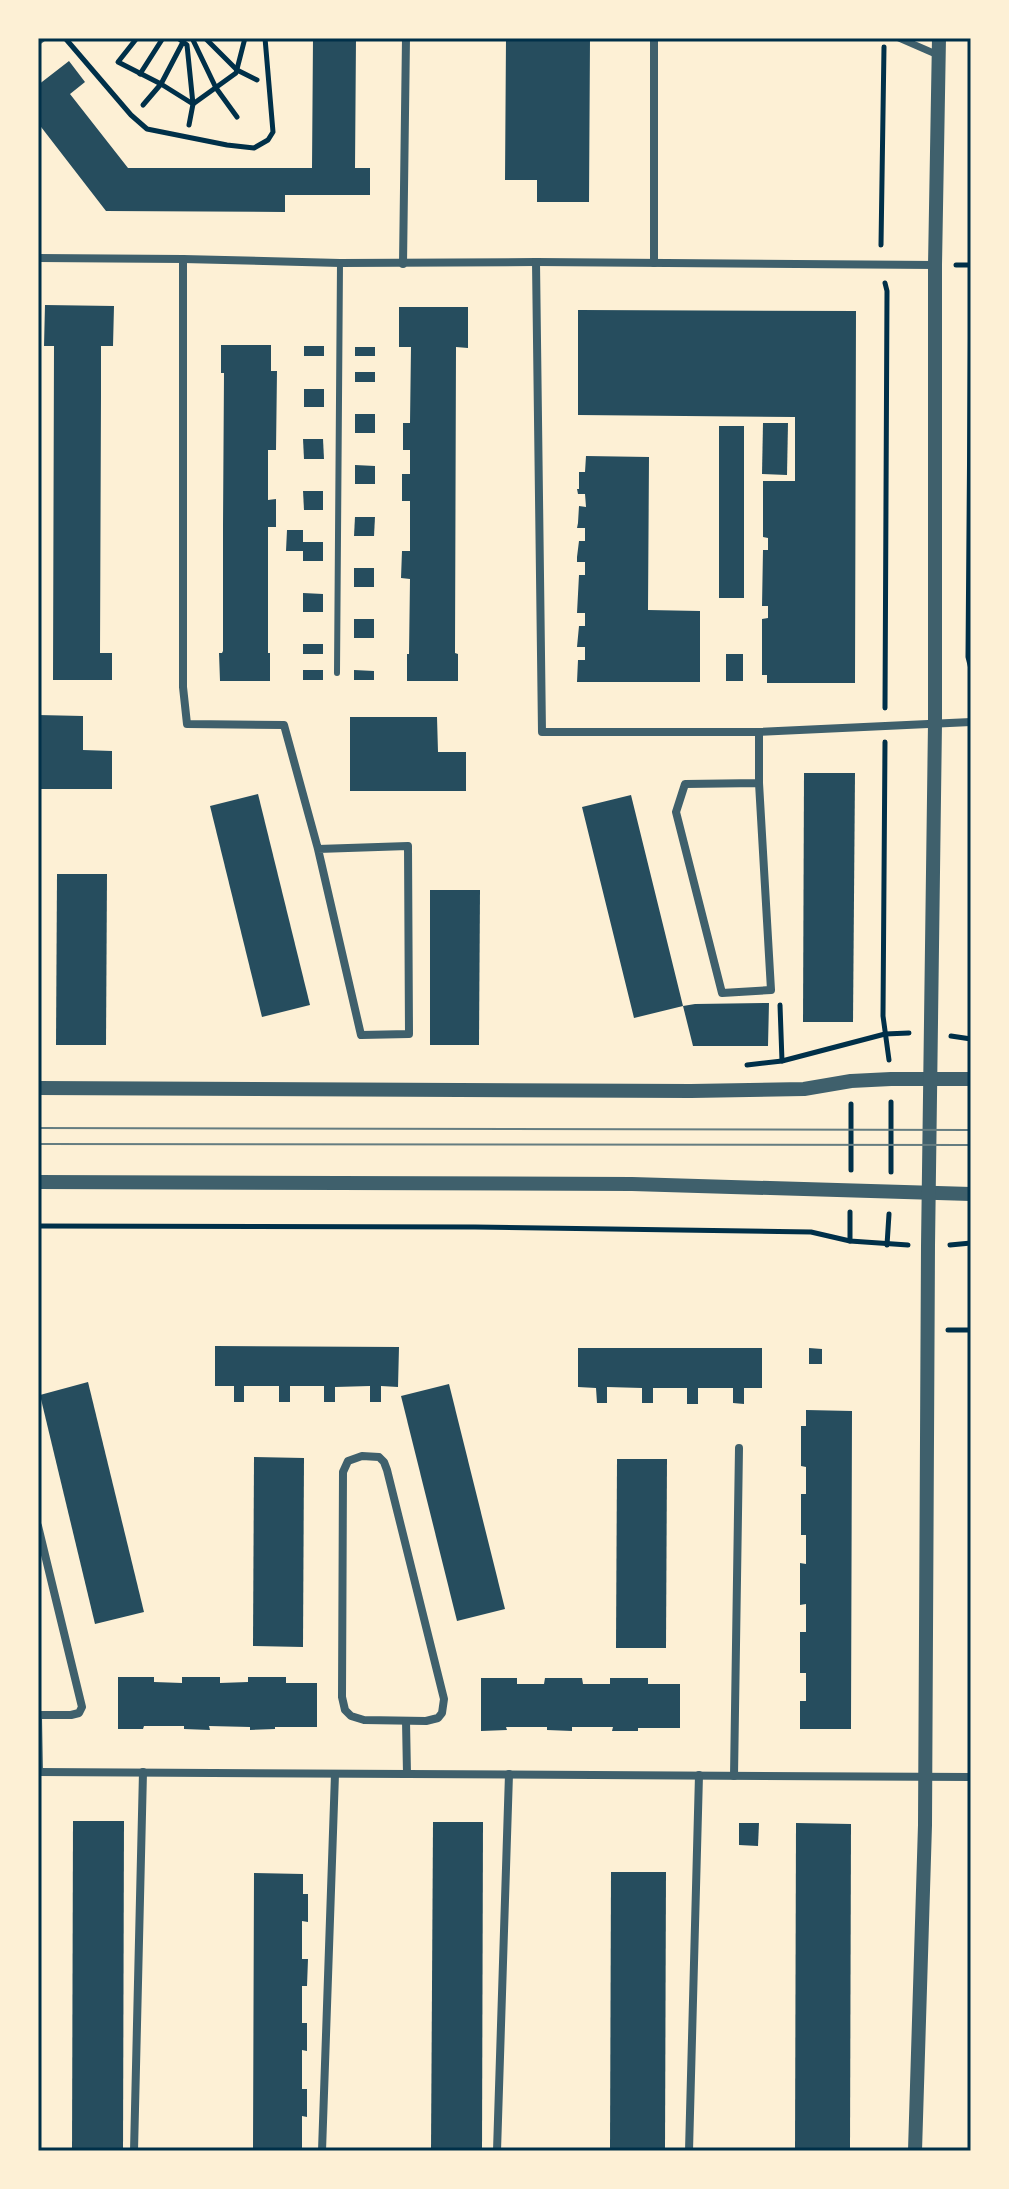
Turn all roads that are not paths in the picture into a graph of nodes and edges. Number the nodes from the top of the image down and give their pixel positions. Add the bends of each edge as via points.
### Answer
1 (406, 38) edge
2 (654, 38) edge
3 (899, 38) edge
4 (939, 38) edge
5 (938, 55) junction
6 (38, 258) edge
7 (183, 259) junction
8 (536, 262) junction
9 (340, 263) junction
10 (654, 263) junction
11 (403, 264) junction
12 (935, 265) junction
13 (337, 673) dead end
14 (971, 722) edge
15 (935, 723) junction
16 (759, 732) junction
17 (759, 783) junction
18 (318, 849) junction
19 (930, 1078) junction
20 (971, 1079) edge
21 (38, 1088) edge
22 (38, 1182) edge
23 (929, 1194) junction
24 (971, 1194) edge
25 (739, 1448) dead end
26 (38, 1526) edge
27 (38, 1716) edge
28 (406, 1721) junction
29 (39, 1772) edge
30 (143, 1772) junction
31 (335, 1774) junction
32 (407, 1774) junction
33 (509, 1774) junction
34 (699, 1775) junction
35 (734, 1776) junction
36 (925, 1776) junction
37 (971, 1777) edge
38 (134, 2151) edge
39 (322, 2151) edge
40 (497, 2151) edge
41 (689, 2151) edge
42 (915, 2151) edge

1 - 11 street
2 - 10 street
3 - 5 street
4 - 5 street
5 - 12 street
6 - 7 street
7 - 9 street
7 - 18 street via 187,724 284,725
8 - 10 street
8 - 11 street
8 - 16 street via 542,732
9 - 11 street
9 - 13 lane
10 - 12 street
12 - 15 street
14 - 15 street
15 - 16 street
15 - 19 street
16 - 17 street
17 - 17 street via 771,990 722,993 676,812 685,784
18 - 18 street via 408,846 409,1034 361,1035
19 - 20 street
19 - 21 street via 804,1089 691,1091
19 - 23 street
22 - 23 street via 616,1184
23 - 24 street
23 - 36 street
25 - 35 street
26 - 27 street via 82,1707 71,1715
27 - 29 street
28 - 28 street via 438,1718 444,1699 387,1470 379,1457 362,1456 348,1461 343,1472 342,1697 351,1716
28 - 32 street
29 - 30 street
30 - 31 street
30 - 38 street
31 - 32 street
31 - 39 street
32 - 33 street
33 - 34 street
33 - 40 street
34 - 35 street
34 - 41 street
35 - 36 street
36 - 37 street
36 - 42 street

